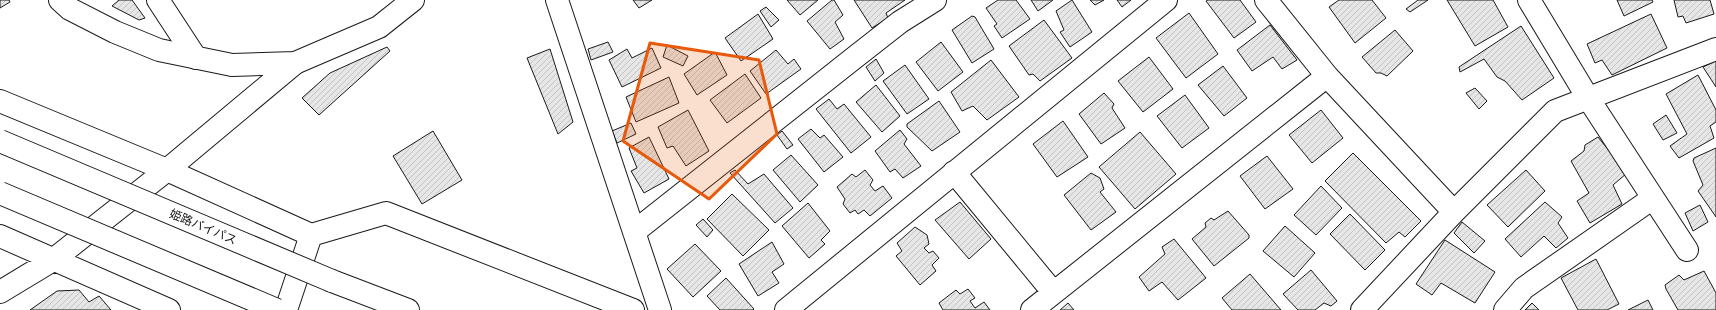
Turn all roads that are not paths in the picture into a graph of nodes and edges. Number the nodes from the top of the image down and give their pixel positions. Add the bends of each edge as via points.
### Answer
1 (60, 0) edge
2 (158, 0) edge
3 (413, 0) edge
4 (557, 0) edge
5 (936, 0) edge
6 (1166, 0) edge
7 (1266, 0) edge
8 (1529, 0) edge
9 (1716, 49) edge
10 (196, 58) junction
11 (295, 63) junction
12 (1327, 76) junction
13 (1588, 98) junction
14 (0, 100) edge
15 (0, 141) edge
16 (167, 170) junction
17 (954, 172) junction
18 (0, 194) edge
19 (1653, 198) junction
20 (1454, 212) junction
21 (634, 232) junction
22 (311, 235) junction
23 (0, 236) edge
24 (1687, 250) dead end
25 (53, 260) junction
26 (0, 292) edge
27 (1053, 292) junction
28 (169, 310) edge
29 (276, 310) edge
30 (286, 310) edge
31 (408, 310) edge
32 (633, 310) edge
33 (660, 310) edge
34 (786, 310) edge
35 (1032, 310) edge
36 (1362, 310) edge
37 (1505, 310) edge

1 - 10 main road via 70,9 115,32 159,50
2 - 10 main road
3 - 11 main road via 379,27
4 - 21 main road
5 - 21 main road via 900,22
6 - 17 main road
7 - 12 main road
8 - 13 main road
9 - 13 main road
10 - 11 main road via 232,65
11 - 16 main road
12 - 20 main road
12 - 27 main road
13 - 19 main road
13 - 20 main road via 1555,111
14 - 16 main road
15 - 31 main road, 姫路バイパス, bridge via 332,281
16 - 22 main road
16 - 25 main road
17 - 27 main road
17 - 34 main road
18 - 29 main road, bridge
19 - 24 main road
19 - 37 main road via 1524,288
20 - 36 main road
21 - 33 main road
22 - 30 main road
22 - 32 main road via 386,213
23 - 25 main road
25 - 26 main road
25 - 28 main road
27 - 35 main road

